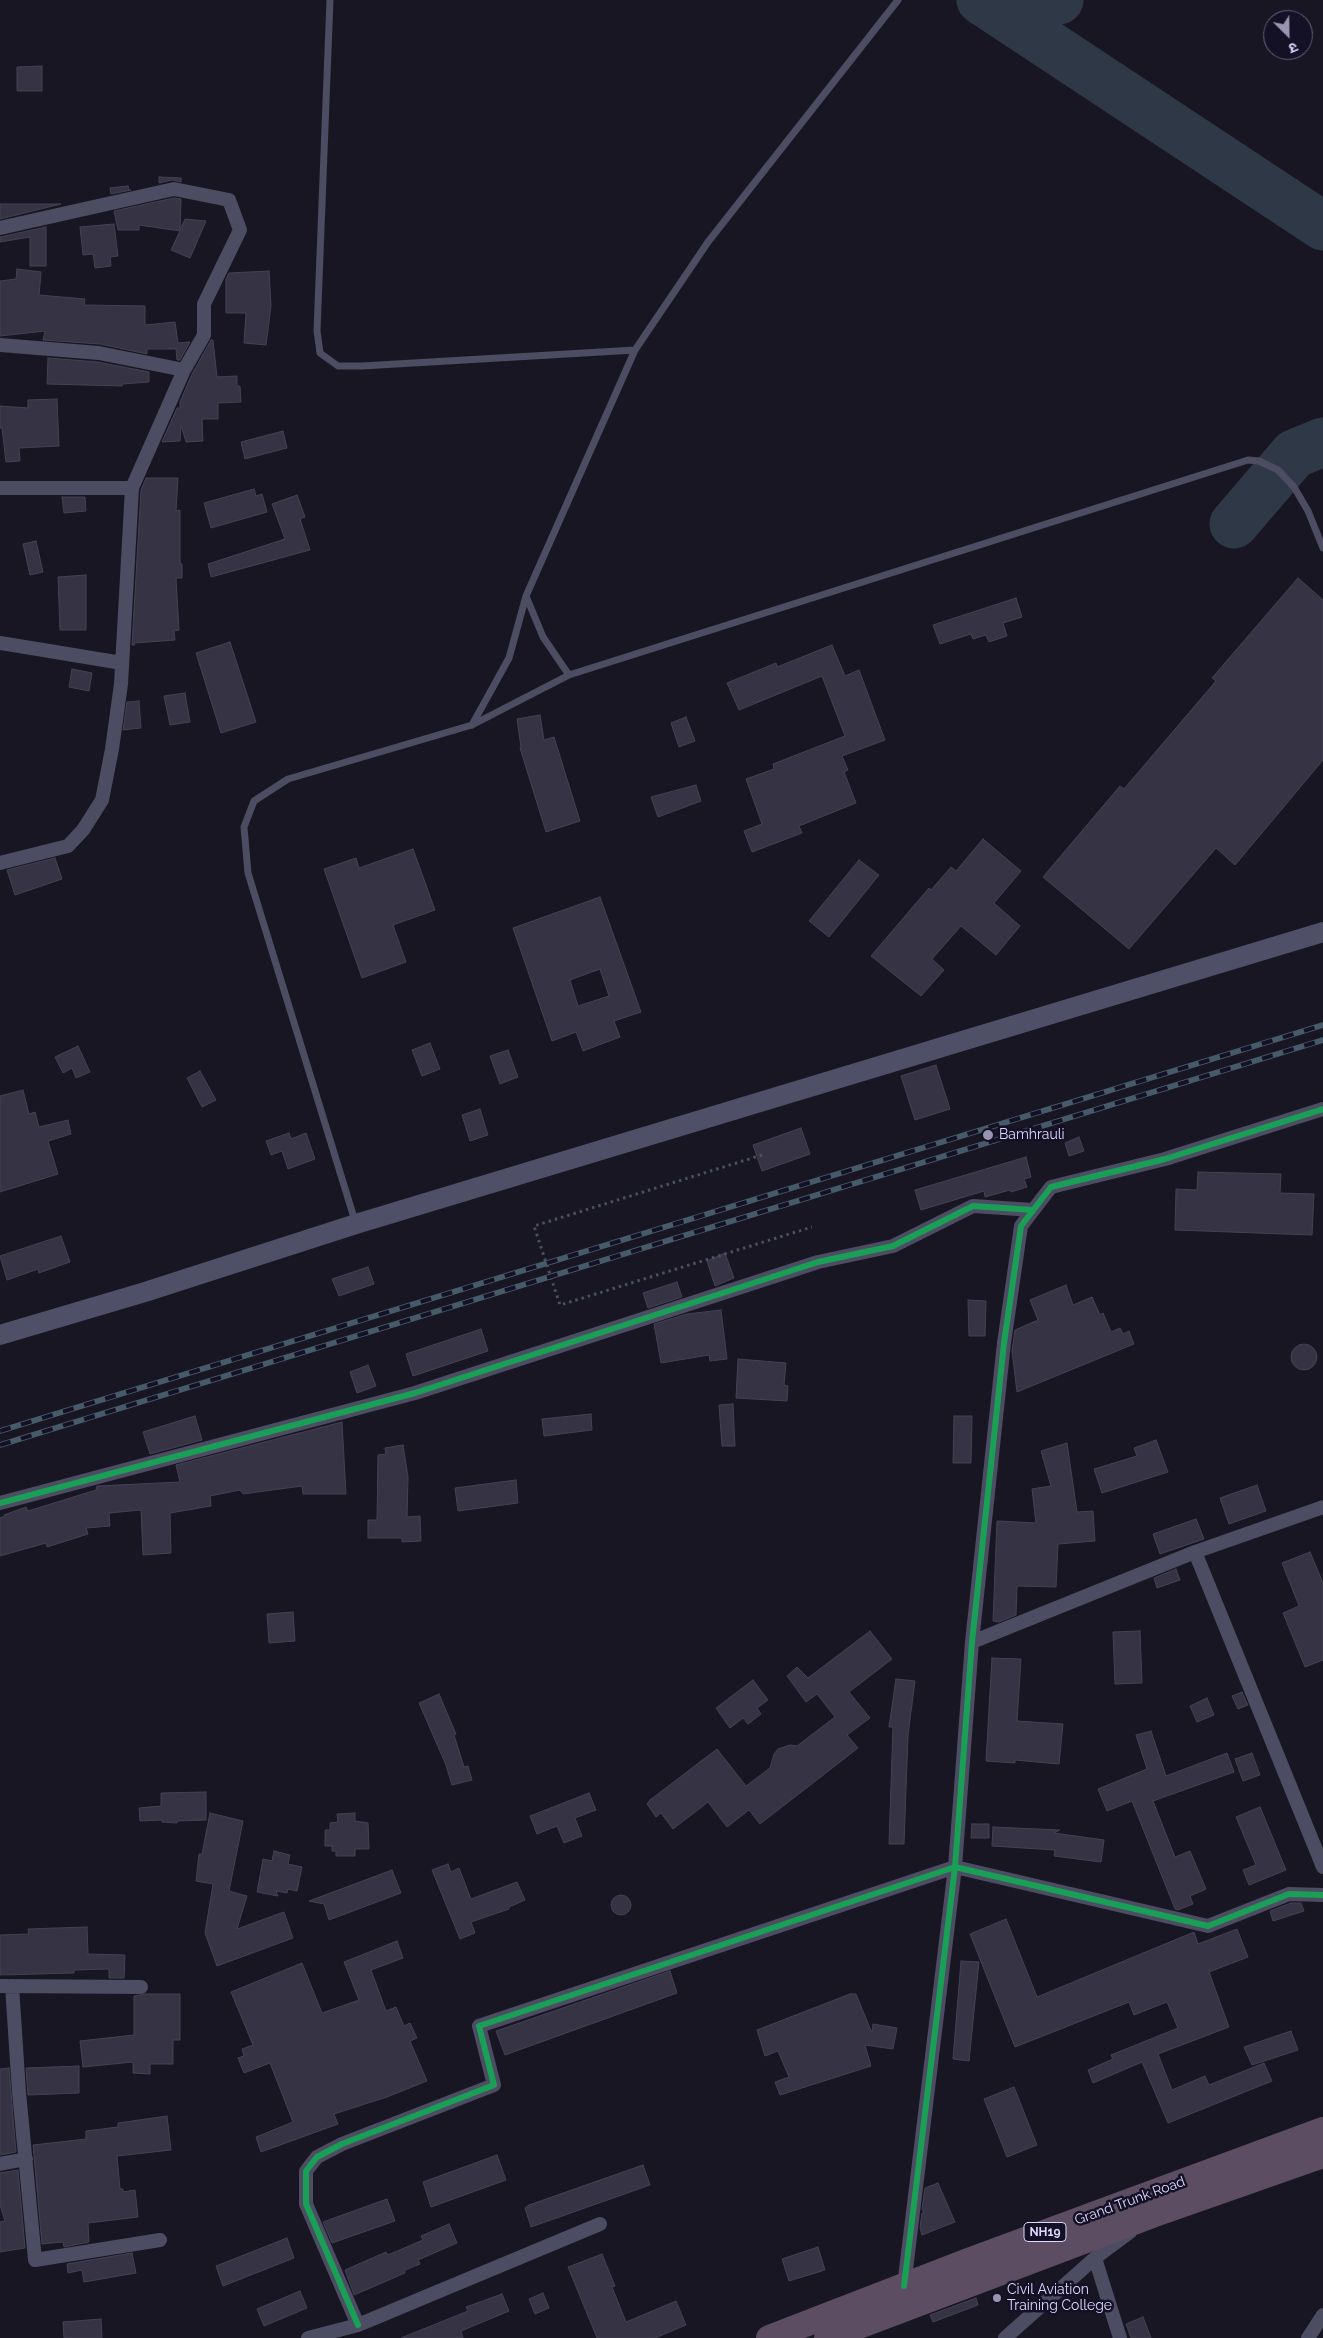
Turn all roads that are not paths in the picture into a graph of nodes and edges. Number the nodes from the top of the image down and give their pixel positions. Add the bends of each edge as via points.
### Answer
1 (330, 0) edge
2 (898, 0) edge
3 (0, 228) edge
4 (0, 344) edge
5 (635, 350) junction
6 (184, 370) junction
7 (0, 488) edge
8 (132, 488) junction
9 (1323, 548) edge
10 (526, 596) junction
11 (0, 643) edge
12 (122, 663) junction
13 (569, 675) junction
14 (472, 725) junction
15 (0, 863) edge
16 (1323, 932) edge
17 (1323, 1109) edge
18 (1033, 1210) junction
19 (356, 1224) junction
20 (0, 1335) edge
21 (0, 1503) edge
22 (1323, 1507) edge
23 (1194, 1552) junction
24 (972, 1642) junction
25 (1323, 1867) edge
26 (955, 1868) junction
27 (1323, 1895) edge
28 (6, 1986) edge
29 (140, 1987) dead end
30 (1323, 2130) edge
31 (1323, 2155) edge
32 (26, 2160) junction
33 (0, 2164) edge
34 (1152, 2215) junction
35 (600, 2224) dead end
36 (160, 2240) dead end
37 (1095, 2258) junction
38 (904, 2286) junction
39 (1323, 2315) edge
40 (358, 2325) junction
41 (308, 2338) edge
42 (769, 2338) edge
43 (827, 2338) edge
44 (1005, 2338) edge
45 (1120, 2338) edge
46 (1308, 2338) edge

1 - 5 lane via 317,331 320,353 338,366 362,366
2 - 5 lane via 708,242
3 - 6 street via 174,189 230,200 240,230 204,304 204,336
4 - 6 street via 99,354
5 - 10 lane
6 - 8 street
7 - 8 street
8 - 12 street
9 - 13 lane via 1294,487 1278,470 1259,461 1248,460
10 - 13 lane via 543,636
10 - 14 lane via 509,658
11 - 12 street
12 - 15 street via 112,749 102,800 68,846
13 - 14 lane
14 - 19 lane via 288,779 254,801 244,827 248,874
16 - 19 main road
17 - 18 street via 1165,1159 1051,1187
18 - 21 street via 973,1206 893,1246 818,1262 415,1393
18 - 24 street via 1021,1226 1004,1343
19 - 20 main road
22 - 23 street
23 - 24 street
23 - 25 street
24 - 26 street
26 - 27 street via 1208,1926 1289,1894
26 - 38 street
26 - 40 street via 479,2026 494,2086 342,2144 317,2157 306,2171 306,2204
28 - 29 street
28 - 32 street
30 - 38 highway, Grand Trunk Road / NH19
31 - 34 highway, Grand Trunk Road / NH19
32 - 33 street
32 - 36 street via 35,2260
34 - 37 street
34 - 43 highway, Grand Trunk Road / NH19
35 - 40 street
37 - 44 street
37 - 45 street
38 - 42 highway, Grand Trunk Road / NH19
39 - 46 street
40 - 41 street

